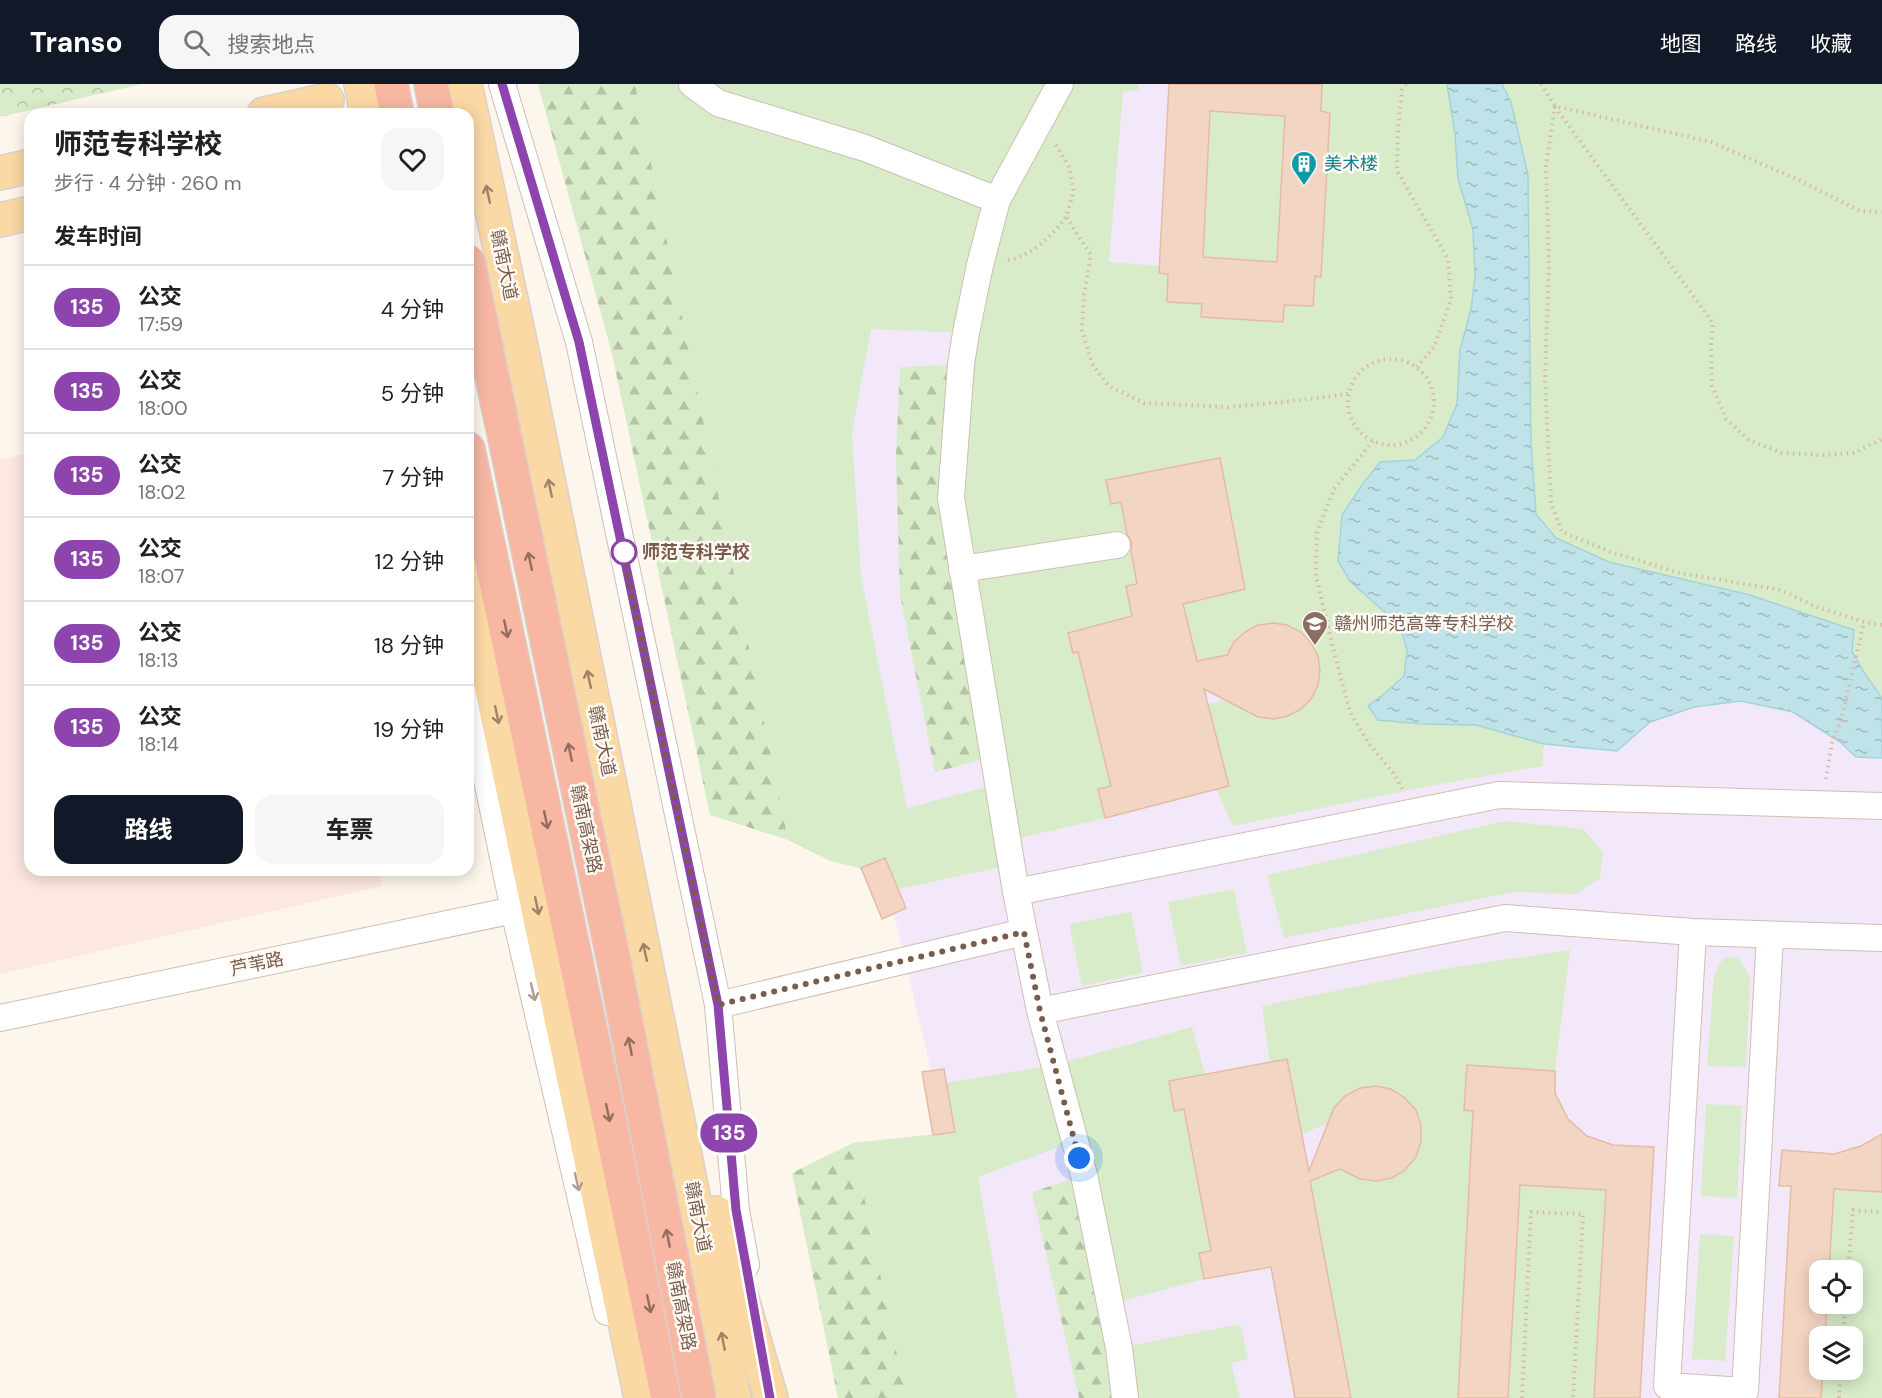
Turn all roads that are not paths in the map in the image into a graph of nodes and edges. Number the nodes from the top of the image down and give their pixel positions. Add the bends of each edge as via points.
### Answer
1 (361, 84) edge
2 (391, 84) edge
3 (431, 84) edge
4 (465, 84) edge
5 (502, 84) edge
6 (692, 84) edge
7 (1059, 84) edge
8 (327, 99) edge
9 (289, 108) edge
10 (366, 108) edge
11 (396, 108) edge
12 (436, 108) edge
13 (470, 108) edge
14 (474, 126) edge
15 (24, 167) edge
16 (0, 173) edge
17 (997, 200) junction
18 (24, 214) edge
19 (0, 220) edge
20 (474, 290) edge
21 (474, 477) edge
22 (1117, 545) dead end
23 (962, 569) junction
24 (474, 605) edge
25 (474, 717) edge
26 (1882, 806) edge
27 (1016, 892) junction
28 (514, 910) junction
29 (1024, 932) junction
30 (1693, 932) junction
31 (1770, 935) junction
32 (1882, 938) edge
33 (718, 1005) junction
34 (656, 1010) junction
35 (1040, 1011) junction
36 (0, 1018) edge
37 (622, 1310) junction
38 (773, 1394) edge
39 (627, 1398) edge
40 (641, 1398) edge
41 (668, 1398) edge
42 (699, 1398) edge
43 (734, 1398) edge
44 (1125, 1398) edge

1 - 10 main road
2 - 11 highway
3 - 12 highway
13 -> 4 main road, 赣南大道
5 - 33 street via 579,342
6 - 17 street via 718,103 866,148
7 - 17 street
8 - 9 main road
34 -> 14 main road, 赣南大道
15 - 16 main road
17 - 23 street via 961,364 951,498
18 - 19 main road
42 -> 20 highway, 赣南高架路, bridge via 617,978
21 -> 41 highway, 赣南高架路
22 - 23 street
23 - 27 street
24 -> 37 main road
25 - 28 street
26 - 27 street via 1499,795
27 - 29 street
28 - 36 street, 芦苇路
28 -> 39 street
29 - 33 street
29 - 35 street
30 - 31 street
30 - 31 street via 1667,1386 1745,1391
30 - 35 street via 1505,918
31 - 32 street
33 - 38 street via 736,1210
34 - 38 main road
43 -> 34 main road, 赣南大道
35 - 44 street via 1083,1175 1119,1348
37 - 39 main road
37 - 40 main road

